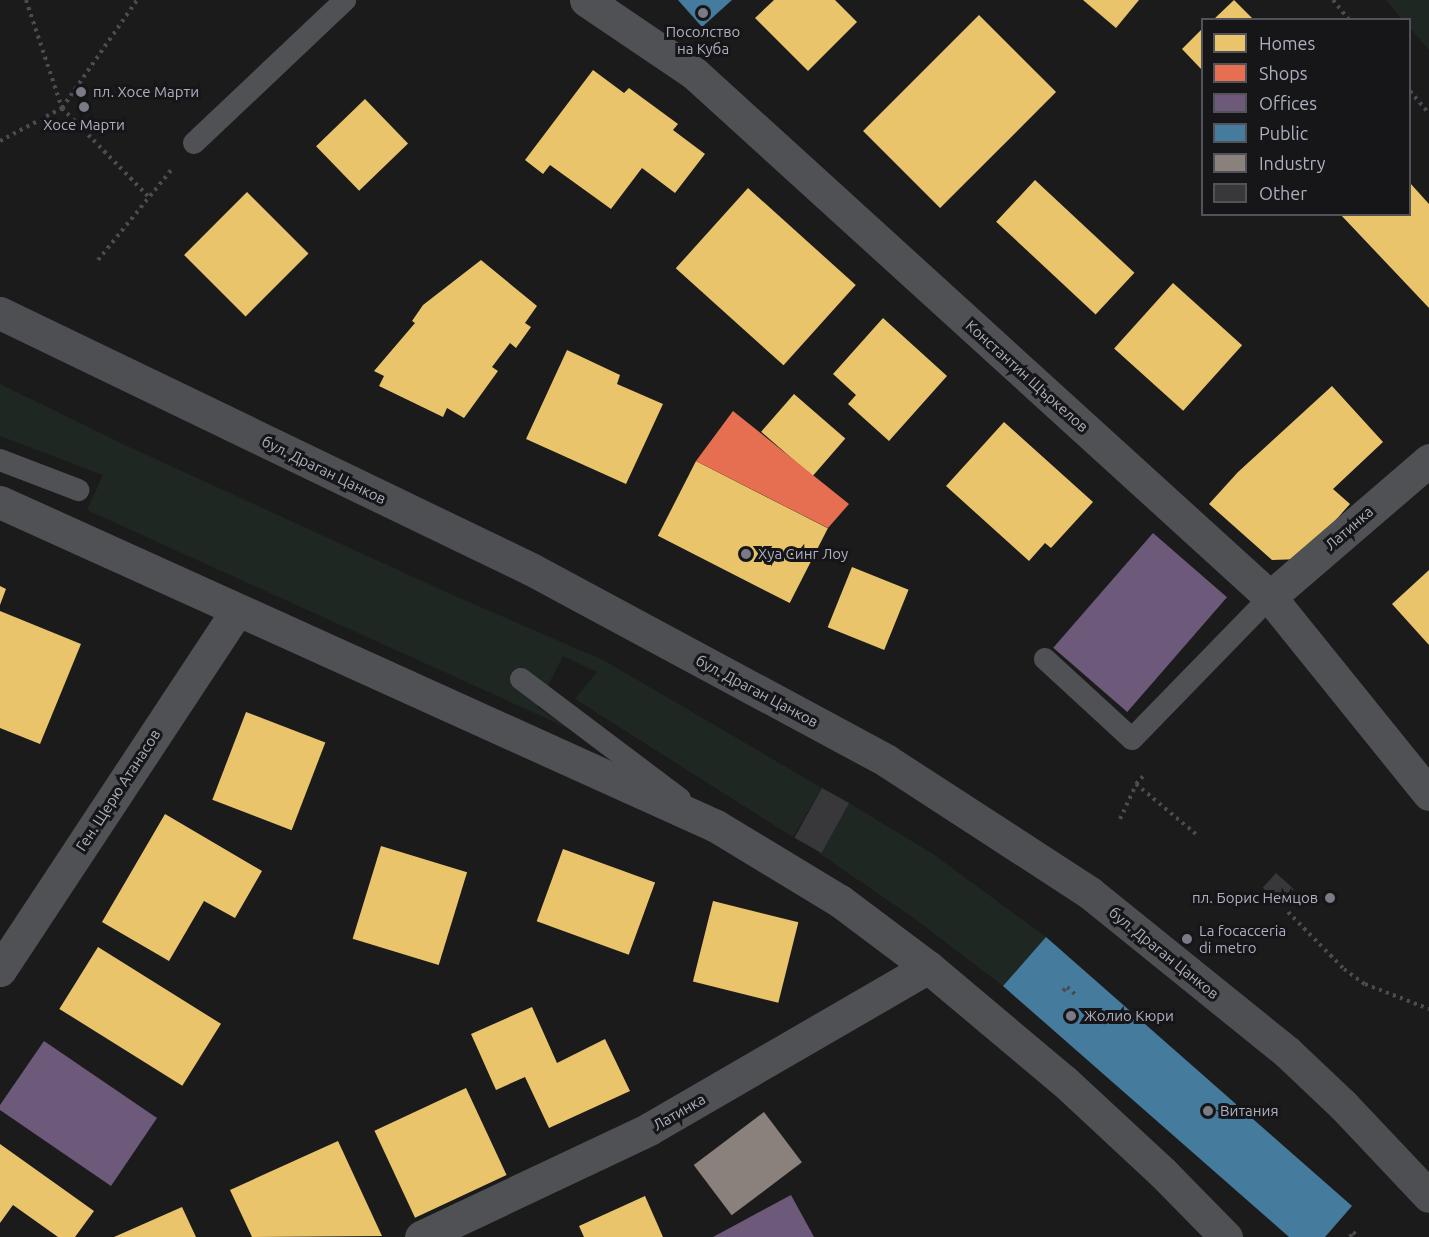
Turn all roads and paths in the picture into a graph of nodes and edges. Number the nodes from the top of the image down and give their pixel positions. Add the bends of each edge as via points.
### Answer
1 (26, 0) edge
2 (137, 0) edge
3 (345, 0) edge
4 (586, 0) edge
5 (1333, 0) edge
6 (1347, 18) edge
7 (1411, 92) edge
8 (62, 108) junction
9 (1429, 114) edge
10 (0, 141) edge
11 (194, 143) dead end
12 (98, 260) dead end
13 (0, 313) edge
14 (0, 460) edge
15 (1429, 461) edge
16 (78, 490) dead end
17 (0, 502) edge
18 (1270, 597) junction
19 (237, 610) junction
20 (1045, 659) dead end
21 (521, 679) dead end
22 (1136, 784) dead end
23 (1429, 794) edge
24 (720, 828) junction
25 (1197, 835) dead end
26 (1288, 912) dead end
27 (928, 967) junction
28 (0, 970) edge
29 (1063, 991) dead end
30 (1077, 996) dead end
31 (1429, 1009) edge
32 (1429, 1196) edge
33 (421, 1237) edge
34 (1226, 1237) edge
35 (1350, 1237) edge
36 (1358, 1237) edge

1 - 8 path
2 - 8 path
3 - 11 lane
4 - 18 street, Константин Щъркелов via 694,73
5 - 6 path
7 - 9 path
8 - 10 path
8 - 12 path via 149,197
13 - 32 main road, бул. Драган Цанков via 531,568 887,761 1090,893 1287,1052
14 - 16 lane
15 - 18 street, Латинка
17 - 19 street
18 - 20 lane via 1132,739
18 - 23 street, Константин Щъркелов
19 - 24 street
19 - 28 street, Ген. Щерю Атанасов
21 - 24 lane
22 - 25 path
24 - 27 street via 840,900
26 - 31 path via 1344,969 1365,984
27 - 33 street, Латинка via 649,1129
27 - 34 street via 1064,1081
29 - 30 path via 1066,987
35 - 36 path via 1353,1233

